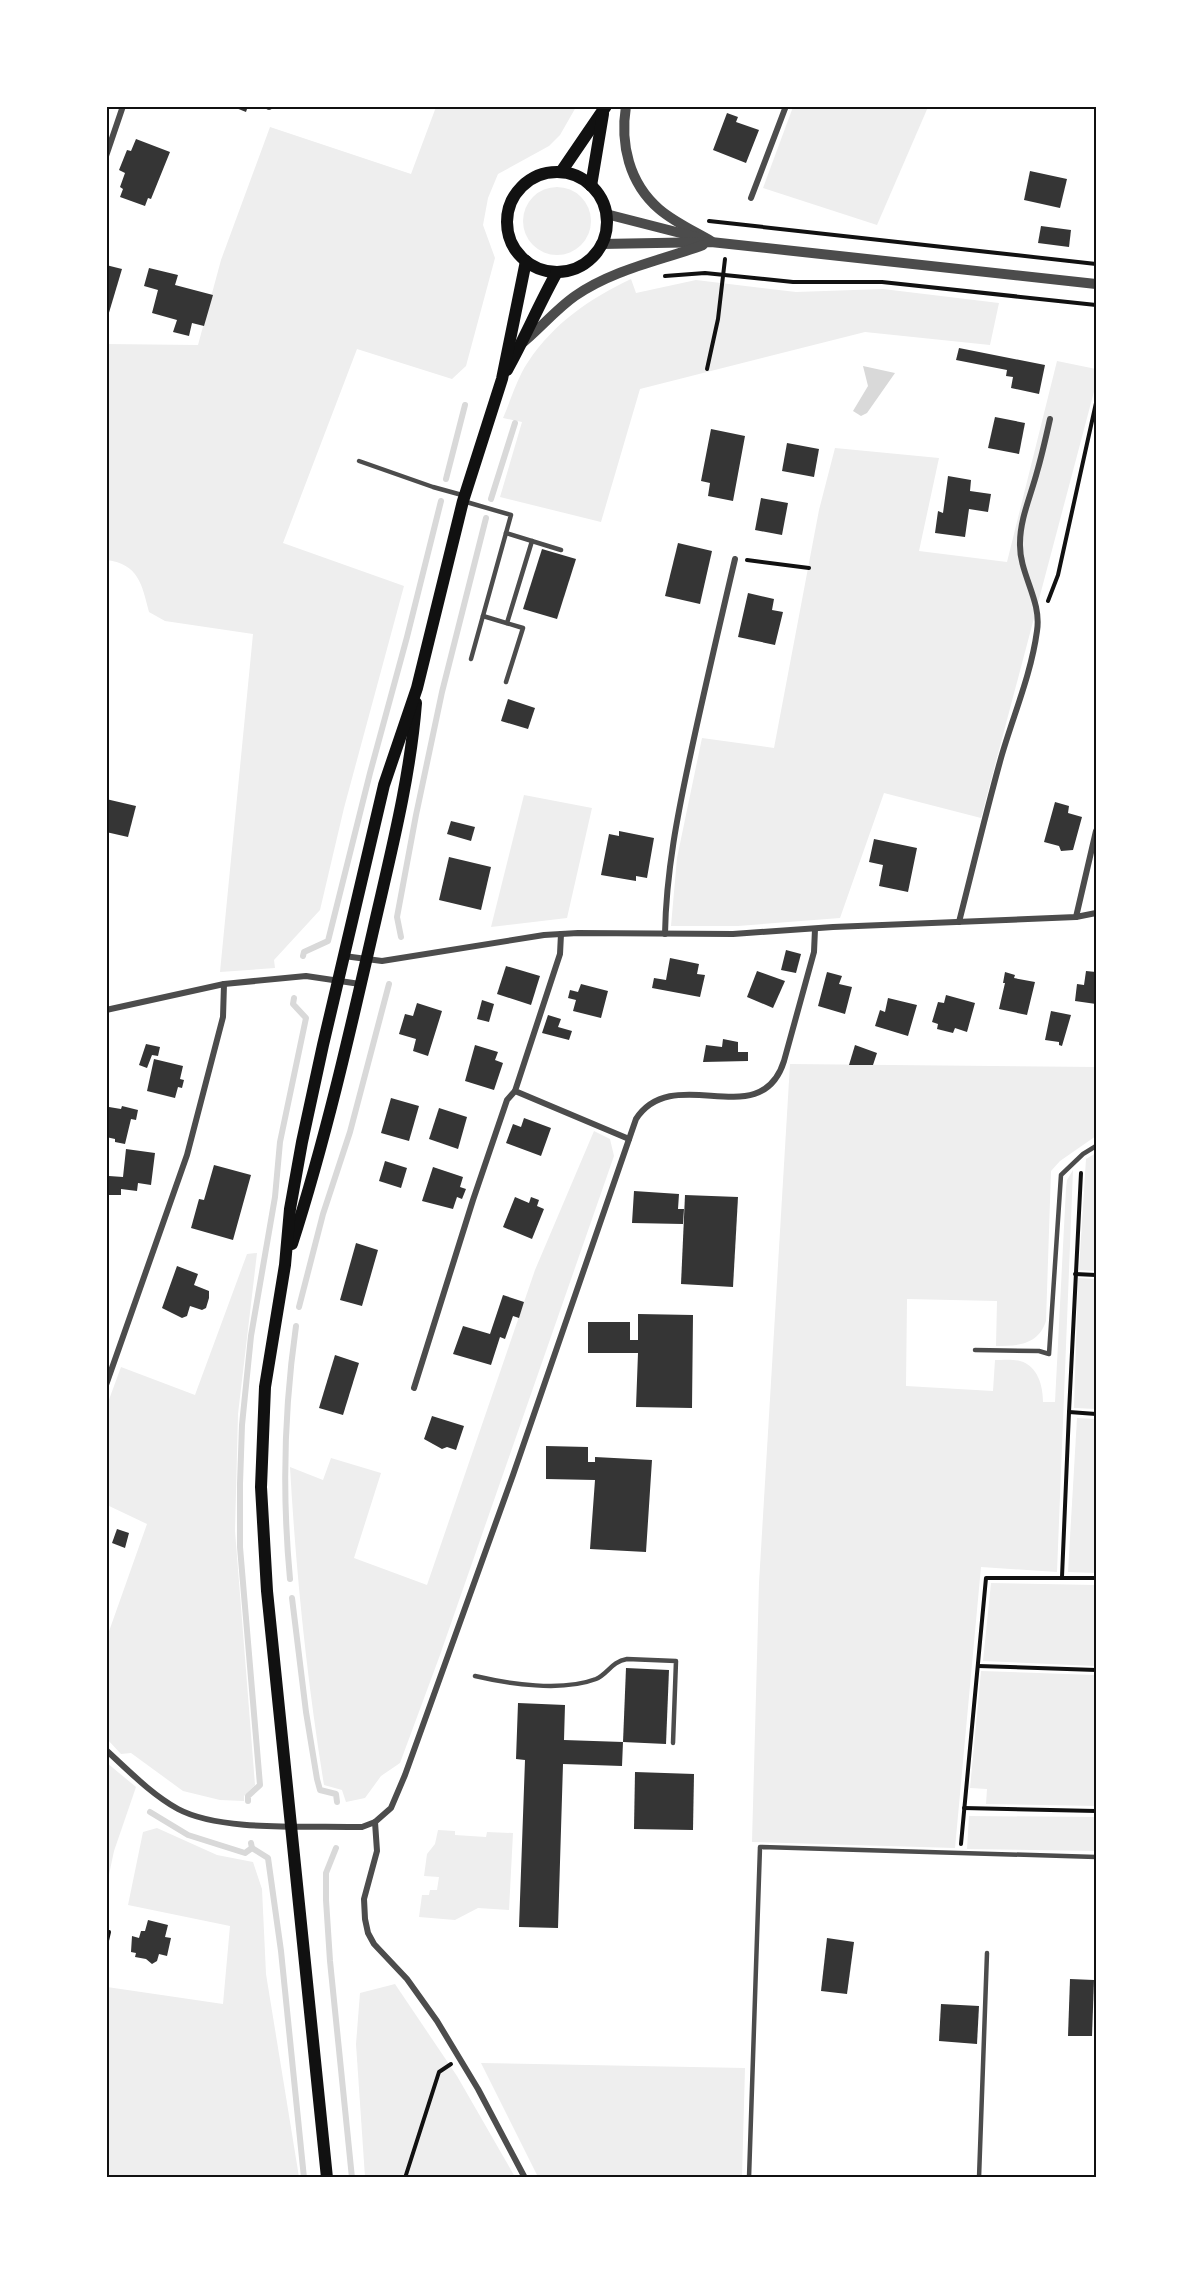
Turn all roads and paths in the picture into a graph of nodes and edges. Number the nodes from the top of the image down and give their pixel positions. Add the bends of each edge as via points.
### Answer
1 (123, 106) edge
2 (626, 106) edge
3 (786, 106) edge
4 (604, 110) edge
5 (106, 156) edge
6 (561, 172) junction
7 (591, 186) junction
8 (751, 198) dead end
9 (606, 214) junction
10 (708, 221) dead end
11 (711, 242) junction
12 (727, 243) junction
13 (601, 244) junction
14 (526, 261) junction
15 (1096, 264) edge
16 (557, 272) junction
17 (723, 274) junction
18 (660, 277) dead end
19 (1096, 284) edge
20 (1096, 305) edge
21 (520, 346) junction
22 (706, 369) dead end
23 (502, 379) junction
24 (1096, 403) edge
25 (1050, 419) dead end
26 (359, 461) dead end
27 (464, 499) junction
28 (506, 533) junction
29 (532, 541) junction
30 (561, 550) dead end
31 (735, 559) joint
32 (808, 568) dead end
33 (483, 616) junction
34 (507, 623) junction
35 (1038, 628) junction
36 (471, 659) dead end
37 (506, 682) dead end
38 (417, 688) junction
39 (1096, 831) edge
40 (1096, 913) edge
41 (1076, 917) junction
42 (959, 922) junction
43 (815, 929) junction
44 (561, 934) junction
45 (665, 934) junction
46 (344, 956) junction
47 (366, 960) junction
48 (339, 980) junction
49 (224, 984) junction
50 (360, 984) junction
51 (106, 1010) edge
52 (515, 1091) junction
53 (629, 1139) junction
54 (1096, 1146) edge
55 (1083, 1155) junction
56 (285, 1265) junction
57 (1075, 1274) junction
58 (1096, 1275) edge
59 (975, 1350) dead end
60 (106, 1385) edge
61 (414, 1388) dead end
62 (1068, 1412) junction
63 (1096, 1414) edge
64 (1062, 1578) junction
65 (1096, 1578) edge
66 (978, 1666) junction
67 (1096, 1670) edge
68 (475, 1676) dead end
69 (673, 1743) dead end
70 (106, 1750) edge
71 (964, 1808) junction
72 (1096, 1810) edge
73 (375, 1822) junction
74 (291, 1826) junction
75 (960, 1853) junction
76 (1096, 1857) edge
77 (109, 1932) dead end
78 (106, 1945) edge
79 (987, 1953) dead end
80 (459, 2057) junction
81 (327, 2178) edge
82 (405, 2178) edge
83 (525, 2178) edge
84 (749, 2178) edge
85 (979, 2178) edge

1 - 5 street
2 - 11 street via 626,150 640,185 660,211
3 - 8 street
4 - 6 main road
4 - 7 main road
6 - 7 main road
6 - 14 main road via 542,174 525,183 509,207 508,235
7 - 9 main road
9 - 11 street
9 - 13 main road
10 - 15 path
11 - 12 street
11 - 13 street
11 - 21 street via 632,267 590,287 558,310
12 - 17 path
12 - 19 street
13 - 16 main road via 582,265
14 - 16 main road
14 - 23 main road
16 - 21 main road
17 - 18 path
17 - 20 path via 804,282 894,283
17 - 22 path via 718,319
21 - 23 main road
23 - 27 main road
24 - 35 path via 1058,574
25 - 35 street via 1020,542 1020,557 1034,594
26 - 27 lane
27 - 28 lane via 511,515
27 - 38 main road
28 - 29 lane
28 - 33 lane
29 - 30 lane
29 - 34 lane
31 - 32 path
31 - 45 street via 671,851
33 - 34 lane
33 - 36 lane
34 - 37 lane via 523,628
35 - 42 street via 1032,662 1001,758
38 - 46 main road via 384,785
38 - 47 main road via 402,801
39 - 41 street
40 - 41 street
41 - 42 street
42 - 43 street
43 - 45 street
43 - 53 street via 814,952 780,1075 773,1084 746,1096 680,1095 656,1099 640,1113
44 - 45 street
44 - 47 street via 386,961
44 - 52 street via 560,954
46 - 47 street
46 - 48 main road
47 - 50 main road
48 - 49 street via 300,976
48 - 50 street
48 - 56 main road via 302,1143
49 - 51 street
49 - 60 street via 223,1017 188,1155
50 - 56 main road via 322,1147
52 - 53 street
52 - 61 street via 507,1100 488,1155
53 - 73 street via 405,1774 392,1808
54 - 55 lane
55 - 57 path
55 - 59 lane via 1061,1175 1049,1354
56 - 74 main road via 265,1388 261,1487 269,1614
57 - 58 path
57 - 62 path
62 - 63 path
62 - 64 path
64 - 65 path
64 - 66 path via 986,1578
66 - 67 path
66 - 71 path
68 - 69 lane via 507,1683 566,1685 597,1678 619,1660 676,1661
70 - 74 street via 156,1794 192,1815 229,1823
71 - 72 path
71 - 75 path
73 - 74 street via 355,1827
73 - 80 street via 377,1851 364,1899 368,1933 407,1979
74 - 81 main road
75 - 76 lane
75 - 84 lane via 760,1847
77 - 78 path
79 - 85 lane
80 - 82 path via 439,2073
80 - 83 street

